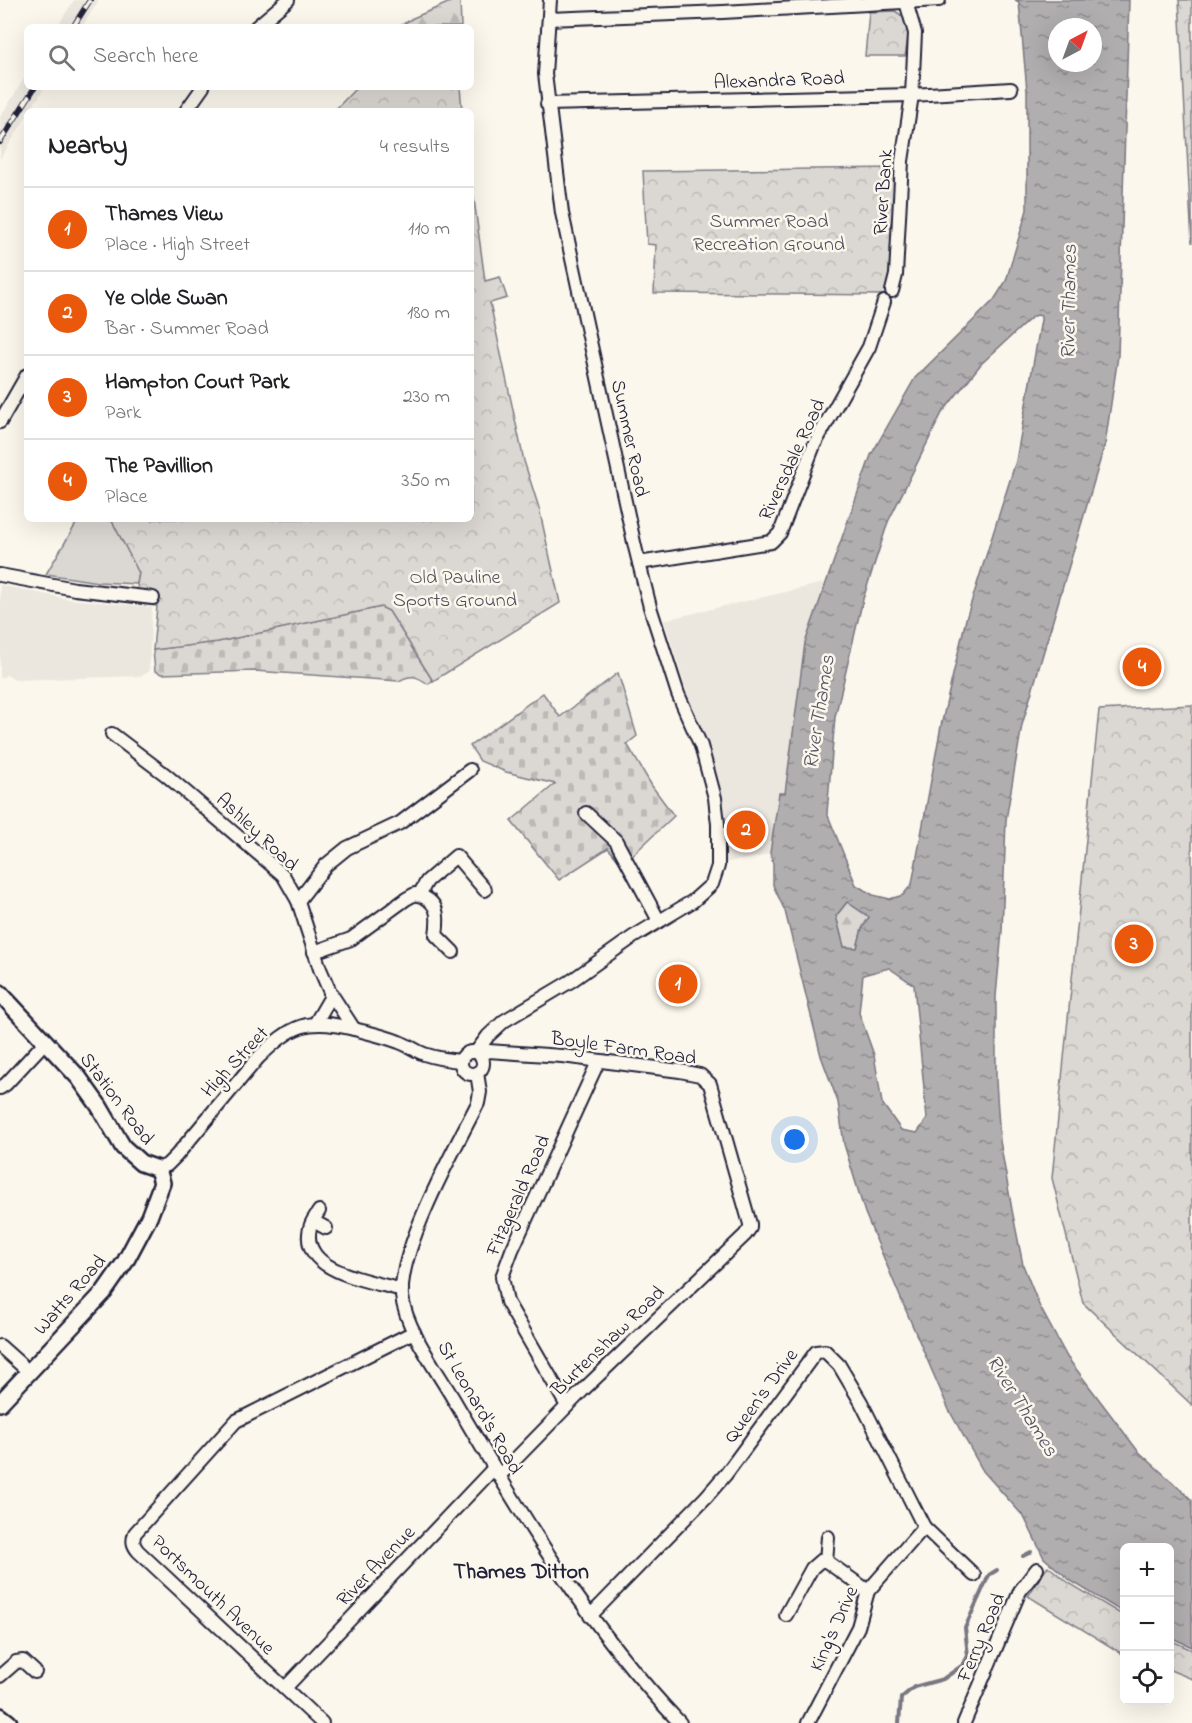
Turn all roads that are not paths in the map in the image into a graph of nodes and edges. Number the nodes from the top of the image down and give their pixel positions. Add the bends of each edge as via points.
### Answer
1 (288, 0) edge
2 (550, 0) edge
3 (939, 0) edge
4 (906, 2) junction
5 (549, 19) junction
6 (260, 24) edge
7 (1011, 89) dead end
8 (201, 90) edge
9 (912, 95) junction
10 (547, 104) junction
11 (188, 108) edge
12 (892, 291) dead end
13 (884, 302) dead end
14 (24, 380) edge
15 (0, 422) edge
16 (639, 563) junction
17 (0, 575) edge
18 (153, 598) dead end
19 (112, 734) dead end
20 (470, 770) dead end
21 (586, 813) dead end
22 (485, 890) dead end
23 (419, 895) junction
24 (298, 901) junction
25 (659, 921) junction
26 (314, 952) junction
27 (453, 952) dead end
28 (330, 992) junction
29 (0, 993) edge
30 (316, 1022) junction
31 (354, 1029) junction
32 (46, 1041) junction
33 (479, 1054) junction
34 (461, 1061) junction
35 (598, 1062) junction
36 (477, 1073) junction
37 (0, 1088) edge
38 (158, 1169) junction
39 (326, 1228) dead end
40 (745, 1234) joint
41 (402, 1290) junction
42 (414, 1332) junction
43 (0, 1346) edge
44 (28, 1371) junction
45 (0, 1403) edge
46 (567, 1406) junction
47 (496, 1472) junction
48 (924, 1527) junction
49 (828, 1537) dead end
50 (826, 1561) junction
51 (1037, 1569) dead end
52 (974, 1575) dead end
53 (868, 1591) junction
54 (786, 1615) dead end
55 (590, 1616) junction
56 (35, 1672) dead end
57 (0, 1676) edge
58 (285, 1688) junction
59 (0, 1716) edge
60 (9, 1723) edge
61 (322, 1723) edge
62 (680, 1723) edge
63 (808, 1723) edge
64 (964, 1723) edge

1 - 6 street
2 - 5 street, Summer Road
3 - 4 street
4 - 5 street
4 - 9 street, River Bank via 915,33
5 - 10 street, Summer Road
7 - 9 street, Alexandra Road
8 - 11 street
9 - 10 street, Alexandra Road
9 - 12 street, River Bank via 902,161
10 - 16 street, Summer Road via 562,213
13 - 16 street, Riversdale Road via 869,347 814,445 780,533 771,542
14 - 15 street
16 - 25 street, Summer Road via 678,694 709,770 718,824 718,866 712,884
17 - 18 street
19 - 24 street, Ashley Road via 265,859 283,876
20 - 24 street via 400,823 347,848 326,864
21 - 25 street via 616,841
22 - 23 street via 456,856 436,871
23 - 26 street via 406,899 351,939
23 - 27 street via 437,911 436,935
24 - 26 street, Ashley Road
25 - 33 street via 504,1021 488,1036
26 - 28 street, Ashley Road
28 - 30 street
28 - 31 street, Ashley Road
29 - 32 main road, Station Road
30 - 31 street
30 - 38 street, High Street via 273,1043 167,1166
31 - 34 street via 444,1060
32 - 37 street
32 - 38 main road, Station Road via 90,1092 123,1147 141,1163
33 - 34 street via 467,1053
33 - 35 street, Boyle Farm Road via 496,1051
33 - 36 street via 483,1063
34 - 36 street via 467,1073
35 - 40 street, Boyle Farm Road via 680,1071 707,1080 749,1217 750,1228
35 - 46 street, Fitzgerald Road via 502,1277 507,1302
36 - 41 street, St Leonard's Road via 478,1103 411,1246
38 - 44 main road, Watts Road via 162,1179 159,1191 125,1262 104,1292
39 - 41 street via 316,1216 310,1228 312,1252 322,1263 336,1271
40 - 46 street, Burtenshaw Road
41 - 42 street, St Leonard's Road
42 - 47 street, St Leonard's Road
42 - 58 street, Portsmouth Avenue via 236,1421 135,1533 133,1544 138,1551
43 - 44 street
44 - 45 main road, Watts Road
46 - 47 street, Burtenshaw Road
47 - 55 street, St Leonard's Road
47 - 58 street, River Avenue
48 - 52 street
48 - 53 street, King's Drive
48 - 55 street, Queen's Drive via 839,1365 825,1351 816,1352 726,1474
49 - 50 street
50 - 53 street
50 - 54 street via 812,1568
51 - 64 street, Ferry Road via 1020,1591
53 - 63 street, King's Drive via 858,1627
55 - 62 street, St Leonard's Road
56 - 57 street via 22,1661
58 - 61 street, Portsmouth Avenue
59 - 60 main road

